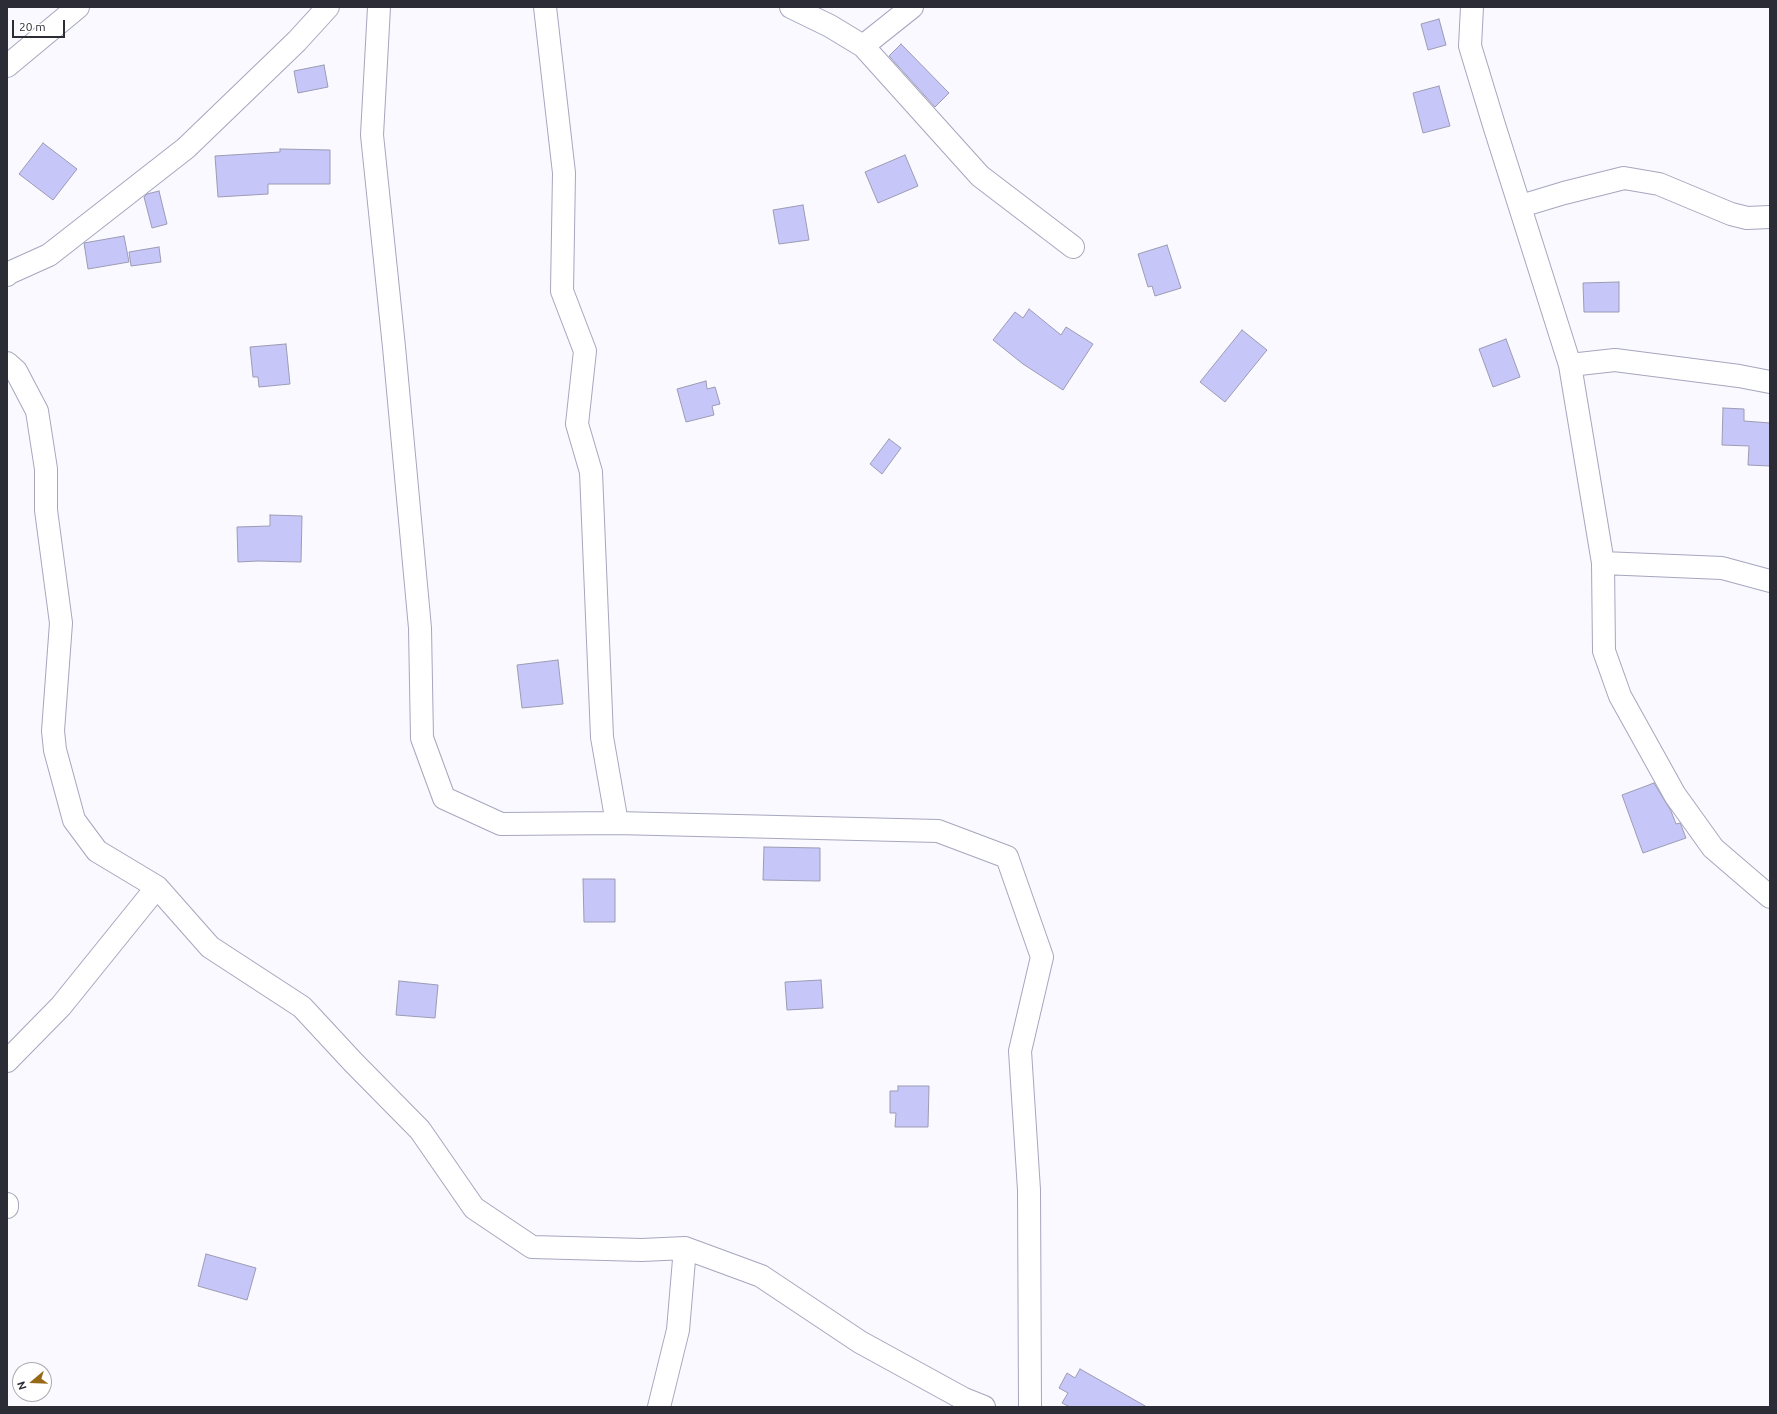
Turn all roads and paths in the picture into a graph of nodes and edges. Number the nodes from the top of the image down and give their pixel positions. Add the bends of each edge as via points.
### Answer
1 (78, 7) edge
2 (328, 7) edge
3 (379, 7) edge
4 (544, 7) edge
5 (791, 7) edge
6 (912, 7) edge
7 (1472, 7) edge
8 (863, 46) junction
9 (7, 66) edge
10 (1521, 206) junction
11 (1770, 217) edge
12 (1073, 247) dead end
13 (7, 275) edge
14 (7, 363) edge
15 (1570, 365) junction
16 (1770, 382) edge
17 (1603, 563) junction
18 (1770, 582) edge
19 (617, 823) junction
20 (157, 888) junction
21 (1770, 897) edge
22 (7, 1061) edge
23 (7, 1204) edge
24 (7, 1207) edge
25 (685, 1248) junction
26 (659, 1407) edge
27 (984, 1407) edge
28 (1030, 1407) edge

1 - 9 street
2 - 13 street via 297,41 186,148 49,256
3 - 19 street via 372,135 420,628 422,738 444,798 501,824
4 - 19 street via 564,173 562,291 586,350 577,424 591,472 602,737
5 - 8 street
6 - 8 street
7 - 10 street via 1470,46
8 - 12 street via 980,176
10 - 11 street via 1624,178 1659,184 1731,214 1747,218
10 - 15 street
14 - 20 street via 16,371 37,411 45,462 46,510 61,623 53,731 55,750 74,820 97,851
15 - 16 street via 1615,360
15 - 17 street
17 - 18 street via 1722,568
17 - 21 street via 1604,651 1620,696 1675,794 1713,848
19 - 28 street via 938,832 1007,857 1042,957 1020,1051 1028,1190
20 - 22 street via 61,1006
20 - 25 street via 210,947 302,1007 420,1130 474,1208 532,1248
23 - 24 street
25 - 26 street via 678,1330
25 - 27 street via 761,1276 860,1342 964,1399

